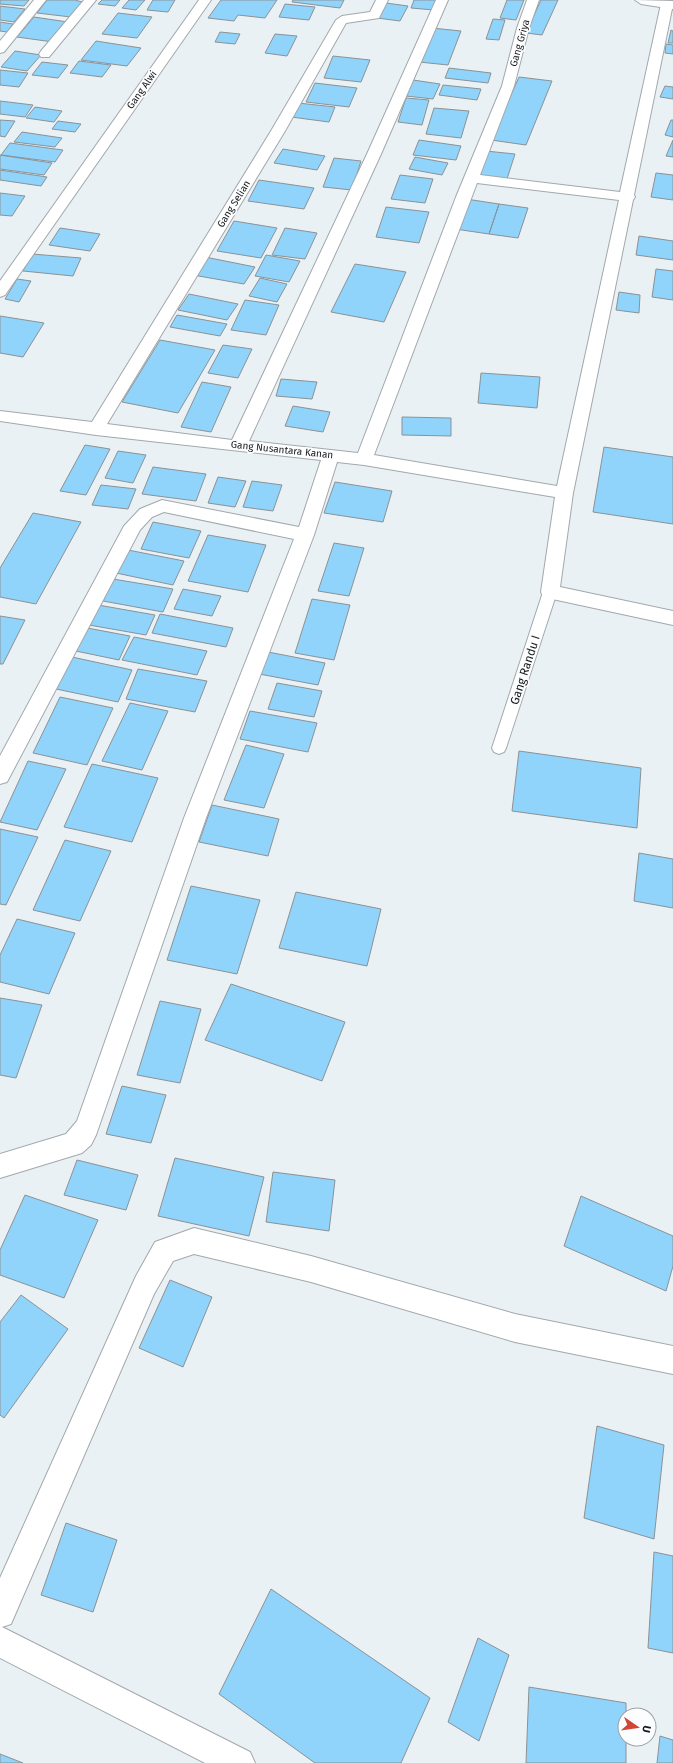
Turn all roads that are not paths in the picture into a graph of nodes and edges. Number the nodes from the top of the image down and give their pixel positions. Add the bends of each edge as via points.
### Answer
1 (40, 0) edge
2 (90, 0) edge
3 (205, 0) edge
4 (382, 0) edge
5 (442, 0) edge
6 (533, 0) edge
7 (641, 0) edge
8 (670, 5) edge
9 (0, 49) edge
10 (45, 54) dead end
11 (472, 178) junction
12 (628, 197) junction
13 (0, 292) edge
14 (0, 416) edge
15 (96, 429) junction
16 (238, 446) junction
17 (331, 455) junction
18 (364, 459) junction
19 (564, 493) junction
20 (305, 535) junction
21 (550, 592) junction
22 (673, 618) edge
23 (500, 748) dead end
24 (0, 776) edge
25 (0, 1166) edge
26 (673, 1360) edge
27 (0, 1613) edge
28 (0, 1642) edge
29 (239, 1763) edge

1 - 9 street
2 - 10 street
3 - 13 street, Gang Alwi
4 - 15 street, Gang Selian via 375,15 348,17 342,20 278,131
5 - 16 street via 374,154
6 - 11 street, Gang Griya via 508,86
7 - 8 street
8 - 12 street
11 - 12 street
11 - 18 street, Gang Griya
12 - 19 street
14 - 15 street, Gang Nusantara Kanan
15 - 16 street, Gang Nusantara Kanan
16 - 17 street, Gang Nusantara Kanan
17 - 18 street, Gang Nusantara Kanan
17 - 20 street
18 - 19 street, Gang Nusantara Kanan
19 - 21 street
20 - 24 street via 162,506 146,513 133,526
20 - 25 street via 195,818 87,1127 73,1144
21 - 22 street
21 - 23 lane, Gang Randu I
26 - 27 street via 515,1328 311,1269 194,1241 164,1251 142,1292
28 - 29 street

